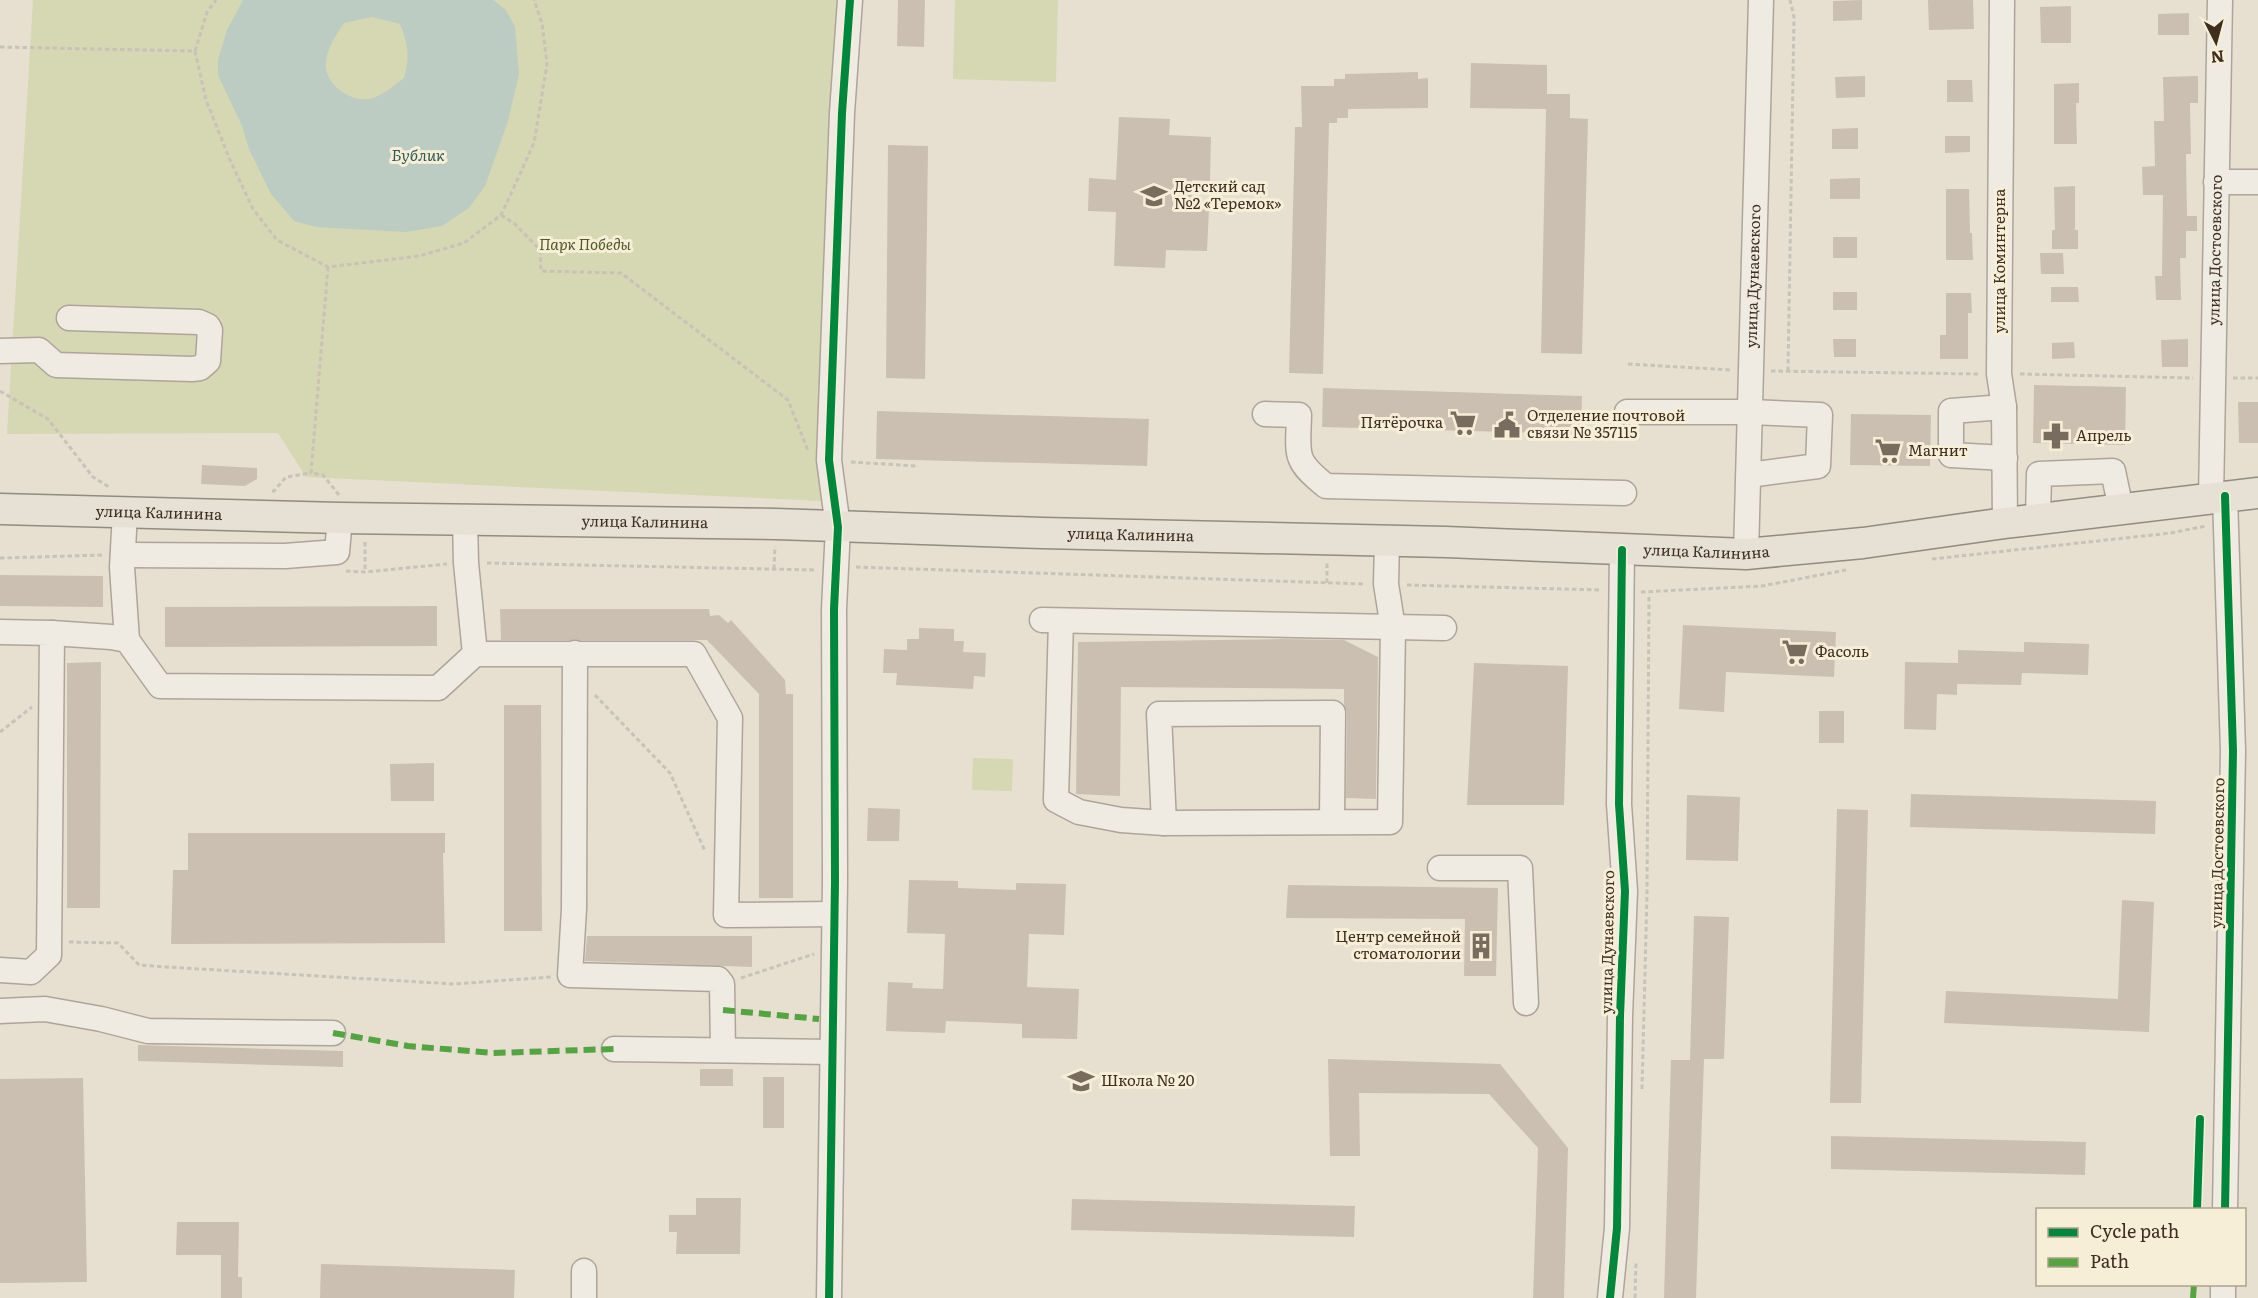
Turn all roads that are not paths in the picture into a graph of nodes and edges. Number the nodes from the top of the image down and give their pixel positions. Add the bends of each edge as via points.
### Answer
1 (850, 0) edge
2 (1761, 0) edge
3 (2002, 0) edge
4 (2220, 0) edge
5 (2216, 182) junction
6 (2258, 182) edge
7 (69, 318) dead end
8 (0, 351) edge
9 (2004, 407) junction
10 (1627, 412) dead end
11 (1750, 412) junction
12 (1265, 414) dead end
13 (2005, 459) junction
14 (1749, 475) junction
15 (1624, 493) dead end
16 (2258, 493) edge
17 (122, 500) junction
18 (2221, 506) junction
19 (0, 509) edge
20 (2121, 509) junction
21 (348, 511) junction
22 (2038, 519) junction
23 (465, 520) junction
24 (2005, 523) junction
25 (838, 527) junction
26 (1387, 542) junction
27 (1622, 550) junction
28 (1746, 554) junction
29 (122, 561) junction
30 (1393, 628) junction
31 (1443, 628) dead end
32 (0, 632) edge
33 (52, 633) junction
34 (127, 640) junction
35 (574, 653) junction
36 (475, 654) junction
37 (1332, 821) junction
38 (1164, 823) junction
39 (1440, 868) dead end
40 (833, 915) junction
41 (0, 970) edge
42 (1526, 1003) dead end
43 (0, 1011) edge
44 (333, 1033) dead end
45 (614, 1049) dead end
46 (723, 1050) junction
47 (832, 1052) junction
48 (2225, 1208) edge
49 (584, 1271) dead end
50 (584, 1298) edge
51 (829, 1298) edge
52 (1610, 1298) edge

1 - 25 street via 829,460
2 - 11 street, улица Дунаевского
3 - 9 street, улица Коминтерна via 1999,374
4 - 5 street, улица Достоевского
5 - 6 street
5 - 18 street, улица Достоевского via 2214,378
7 - 8 street via 199,322 210,330 207,361 192,369 56,365 39,350
9 - 13 street, улица Коминтерна
9 - 13 street via 1951,411 1951,455
10 - 11 street
11 - 14 street, улица Дунаевского
11 - 14 street via 1820,415 1818,466
12 - 15 street via 1299,415 1298,452 1305,469 1326,486
13 - 24 street, улица Коминтерна
14 - 28 street, улица Дунаевского
16 - 18 main road, улица Калинина
17 - 19 main road, улица Калинина
17 - 21 main road, улица Калинина
17 - 29 street
18 - 20 main road, улица Калинина
18 - 48 street, улица Достоевского via 2233,751
20 - 22 main road, улица Калинина
20 - 22 street via 2113,471 2039,474
21 - 23 main road, улица Калинина
21 - 29 street via 338,552
22 - 24 main road, улица Калинина
23 - 25 main road, улица Калинина
23 - 36 street
24 - 28 main road, улица Калинина
25 - 26 main road, улица Калинина
25 - 40 street
26 - 27 main road, улица Калинина
26 - 30 street via 1386,584
27 - 28 main road, улица Калинина
27 - 52 street, улица Дунаевского via 1619,804 1625,891 1617,1228
29 - 34 street
30 - 31 street
30 - 37 street via 1390,822
30 - 38 street via 1052,620 1056,800 1079,812
32 - 33 street
33 - 34 street
33 - 41 street via 49,955 31,972
34 - 36 street via 160,686 438,688
35 - 36 street
35 - 40 street via 694,654 730,718 726,915
35 - 46 street via 574,909 570,975 718,979 722,984
37 - 38 street
37 - 38 street via 1333,713 1159,714
39 - 42 street via 1520,868
40 - 47 street
43 - 44 street via 45,1009 148,1031
45 - 46 street
46 - 47 street
47 - 51 street
49 - 50 street

